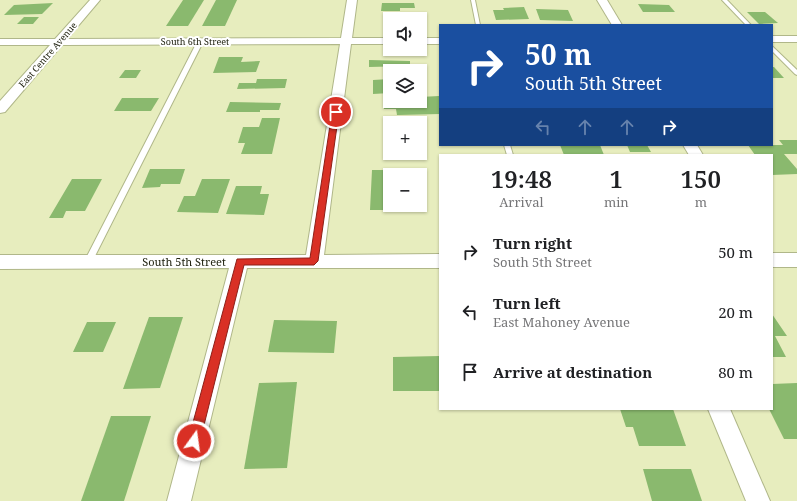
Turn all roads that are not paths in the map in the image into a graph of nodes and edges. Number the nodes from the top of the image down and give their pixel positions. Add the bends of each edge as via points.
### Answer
1 (95, 0) edge
2 (352, 0) edge
3 (473, 0) edge
4 (602, 0) edge
5 (724, 0) edge
6 (478, 24) edge
7 (616, 24) edge
8 (748, 24) edge
9 (773, 39) edge
10 (797, 39) edge
11 (383, 41) edge
12 (427, 41) edge
13 (439, 41) edge
14 (0, 42) edge
15 (60, 42) junction
16 (200, 42) junction
17 (346, 42) junction
18 (773, 49) edge
19 (797, 73) edge
20 (0, 109) edge
21 (773, 260) edge
22 (797, 260) edge
23 (240, 261) junction
24 (314, 261) junction
25 (439, 261) edge
26 (0, 262) edge
27 (88, 262) junction
28 (719, 410) edge
29 (179, 501) edge
30 (758, 501) edge

1 - 15 street, East Centre Avenue
2 - 17 street
3 - 6 lane
4 - 7 street
5 - 8 lane
9 - 10 street
11 - 17 street, South 6th Street
12 - 13 street
14 - 15 street, South 6th Street
15 - 16 street, South 6th Street
15 - 20 street, East Centre Avenue
16 - 17 street, South 6th Street
16 - 27 lane
17 - 24 street
18 - 19 lane
21 - 22 street
23 - 24 street, South 5th Street
23 - 27 street, South 5th Street
23 - 29 street
24 - 25 street, South 5th Street
26 - 27 street, South 5th Street
28 - 30 street

